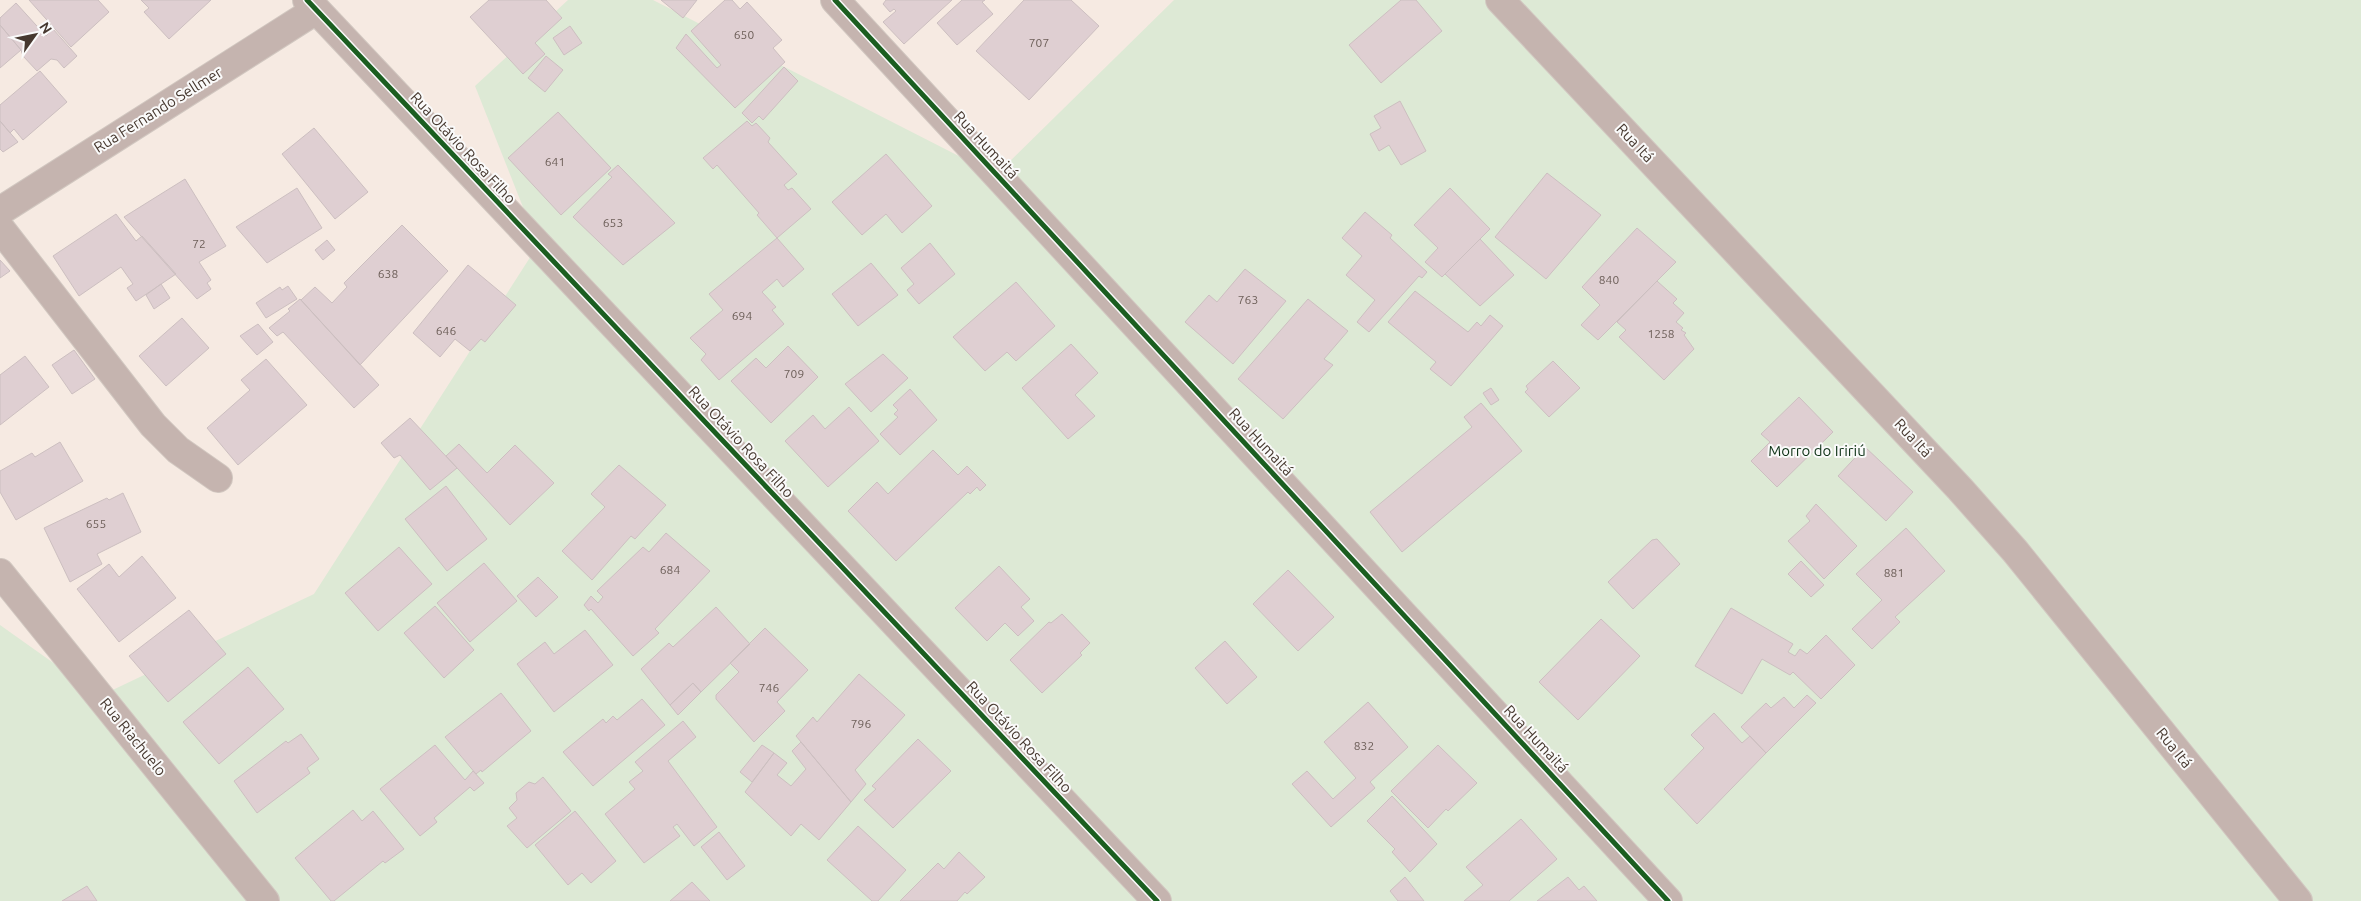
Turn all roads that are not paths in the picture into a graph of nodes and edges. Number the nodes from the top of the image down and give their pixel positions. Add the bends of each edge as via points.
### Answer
1 (835, 0) edge
2 (1500, 0) edge
3 (312, 5) edge
4 (0, 211) edge
5 (0, 228) edge
6 (218, 478) dead end
7 (0, 573) edge
8 (265, 901) edge
9 (1157, 901) edge
10 (1668, 901) edge
11 (2298, 901) edge

1 - 10 street, Rua Humaitá
2 - 11 street, Rua Itá via 1973,502
3 - 4 street, Rua Fernando Sellmer
3 - 9 street, Rua Otávio Rosa Filho
5 - 6 street via 153,425 178,450
7 - 8 street, Rua Riachuelo

